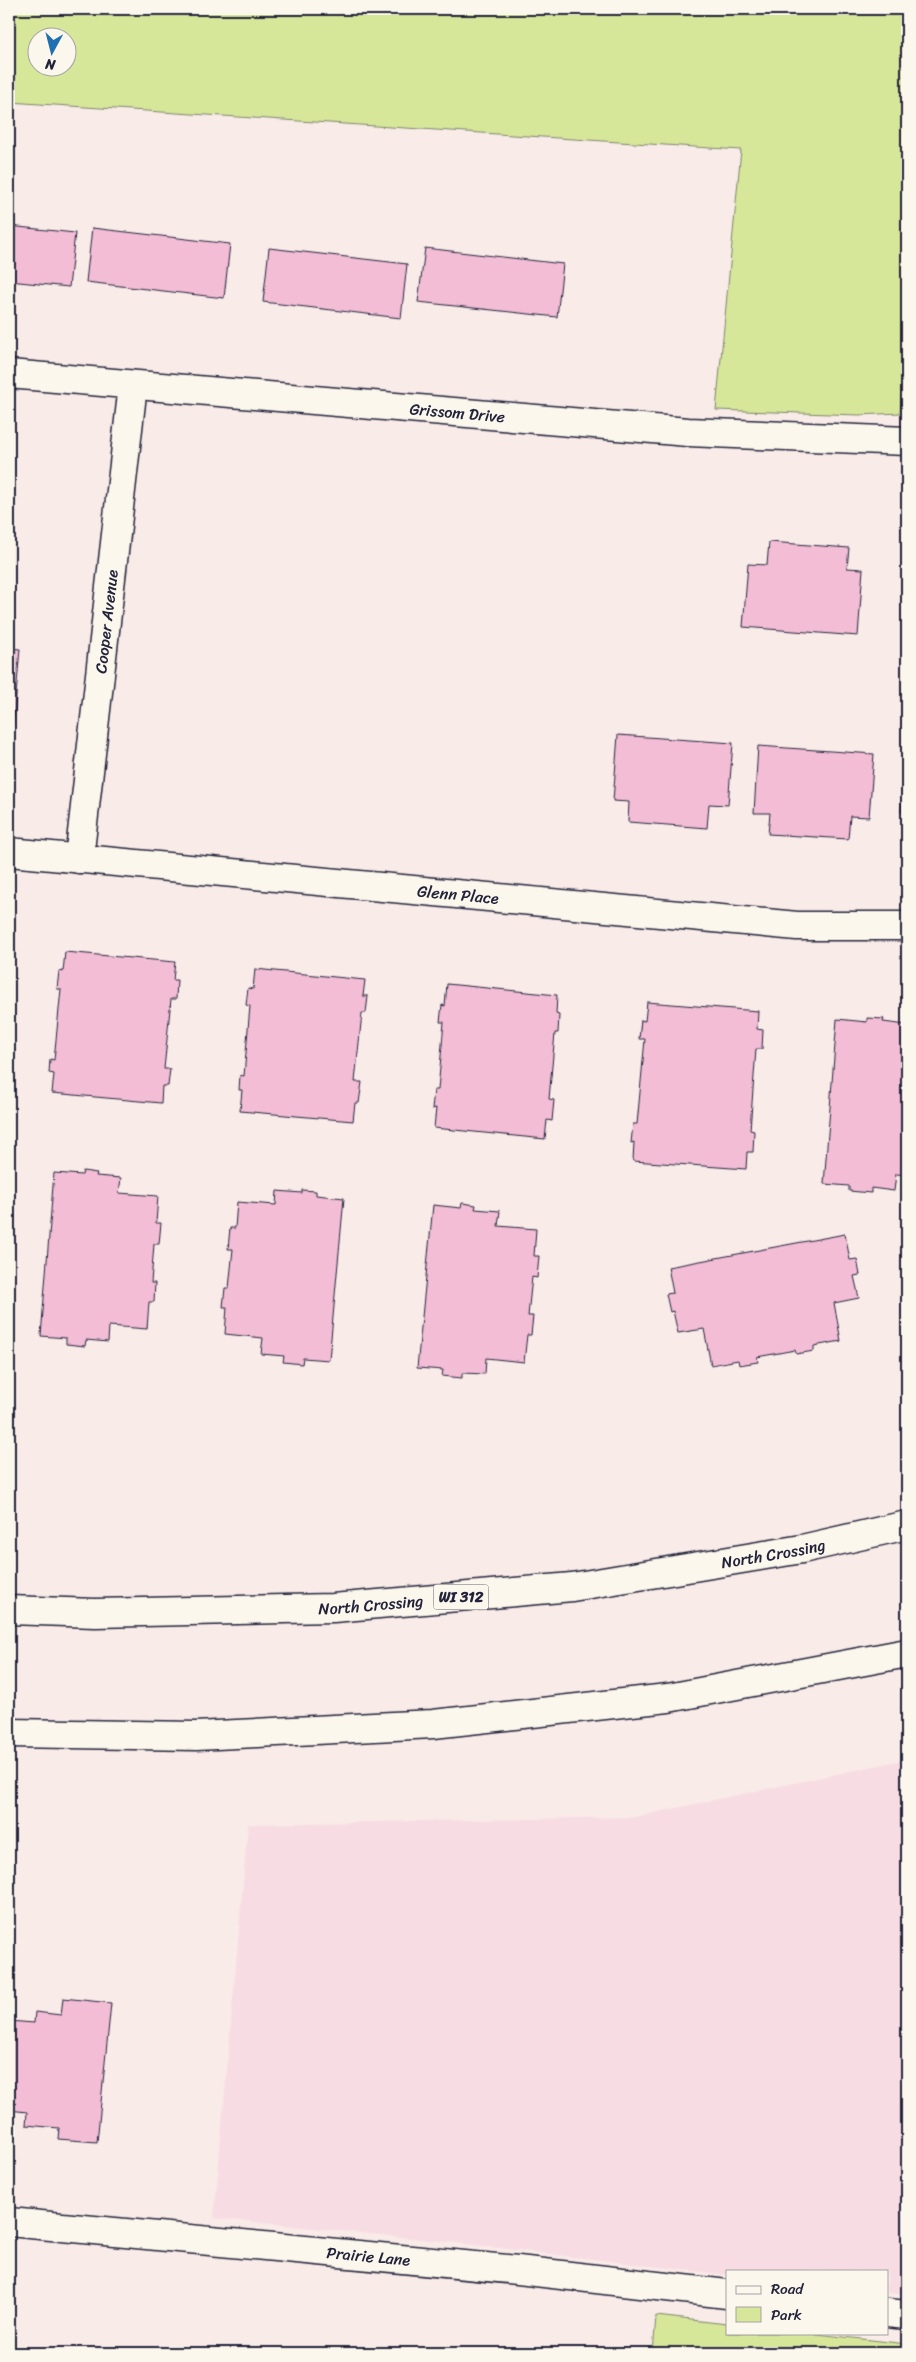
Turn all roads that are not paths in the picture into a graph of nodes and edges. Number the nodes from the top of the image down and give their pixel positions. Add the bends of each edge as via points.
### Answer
1 (9, 374) edge
2 (133, 385) junction
3 (907, 441) edge
4 (9, 852) edge
5 (79, 859) junction
6 (907, 926) edge
7 (907, 1525) edge
8 (9, 1610) edge
9 (907, 1653) edge
10 (9, 1733) edge
11 (9, 2222) edge
12 (726, 2294) edge
13 (888, 2313) edge
14 (907, 2315) edge

1 - 2 street, Grissom Drive
2 - 3 street, Grissom Drive via 688,432
2 - 5 street, Cooper Avenue
4 - 5 street, Glenn Place
5 - 6 street, Glenn Place via 797,926
7 - 8 street, North Crossing / WI 312 via 802,1548 572,1587 333,1608 95,1613
9 - 10 street via 668,1698 433,1724 196,1736
11 - 12 street, Prairie Lane via 544,2272
13 - 14 street

